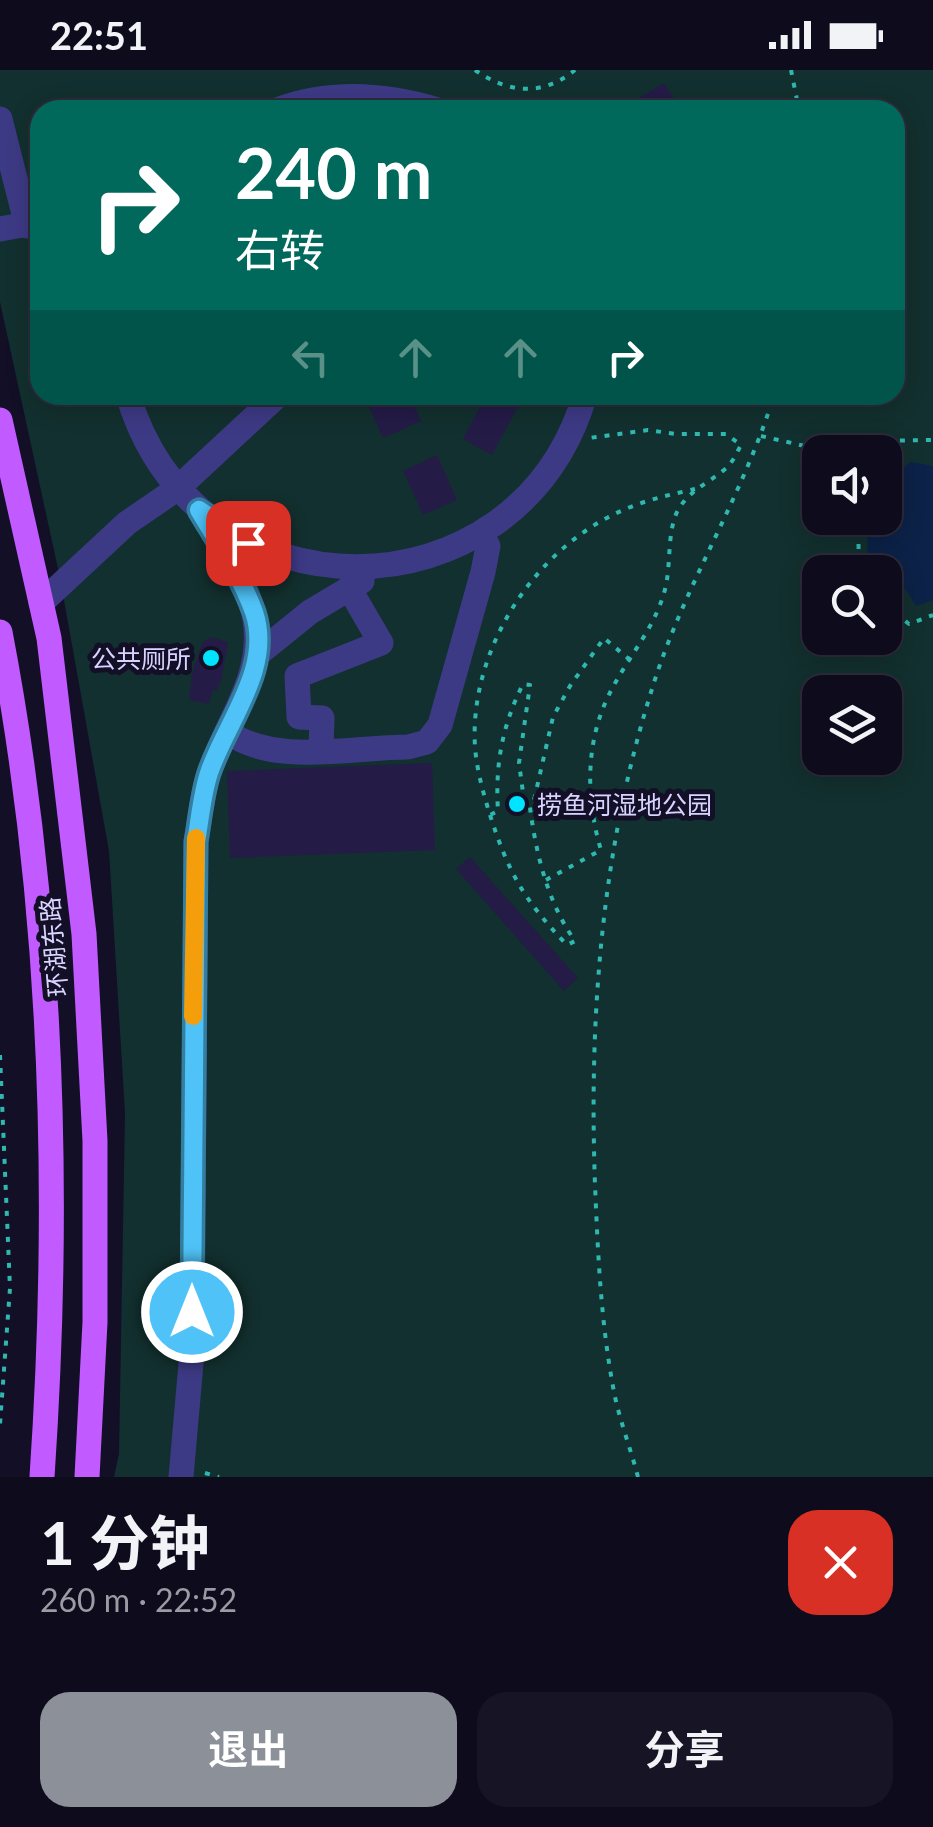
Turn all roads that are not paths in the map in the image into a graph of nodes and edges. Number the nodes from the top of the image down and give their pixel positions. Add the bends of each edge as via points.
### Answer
1 (312, 100) edge
2 (393, 100) edge
3 (0, 119) edge
4 (30, 212) edge
5 (30, 225) edge
6 (0, 229) edge
7 (132, 405) edge
8 (267, 405) edge
9 (581, 405) edge
10 (0, 420) edge
11 (178, 488) junction
12 (199, 510) junction
13 (480, 534) junction
14 (393, 566) junction
15 (349, 588) junction
16 (41, 603) junction
17 (0, 632) edge
18 (258, 654) junction
19 (228, 732) junction
20 (321, 750) junction
21 (42, 1477) edge
22 (87, 1477) edge
23 (182, 1477) edge

1 - 2 street
3 - 4 street
5 - 6 street
7 - 11 street via 144,439
8 - 11 street
9 - 13 street via 544,477
10 - 16 main road, 环湖东路
11 - 12 street
11 - 16 street via 127,523
12 - 14 street via 276,555 334,568
12 - 18 street via 255,616
13 - 14 street
13 - 20 street via 488,546 484,572 434,736 408,746
14 - 15 street
15 - 18 street
15 - 20 street via 381,643 298,676 299,718 322,718
16 - 22 main road, 环湖东路 via 84,934 94,1122
17 - 21 main road, 环湖东路 via 39,934 52,1140
18 - 19 street
19 - 20 street via 268,750
19 - 23 street via 209,774 196,842 192,1352

